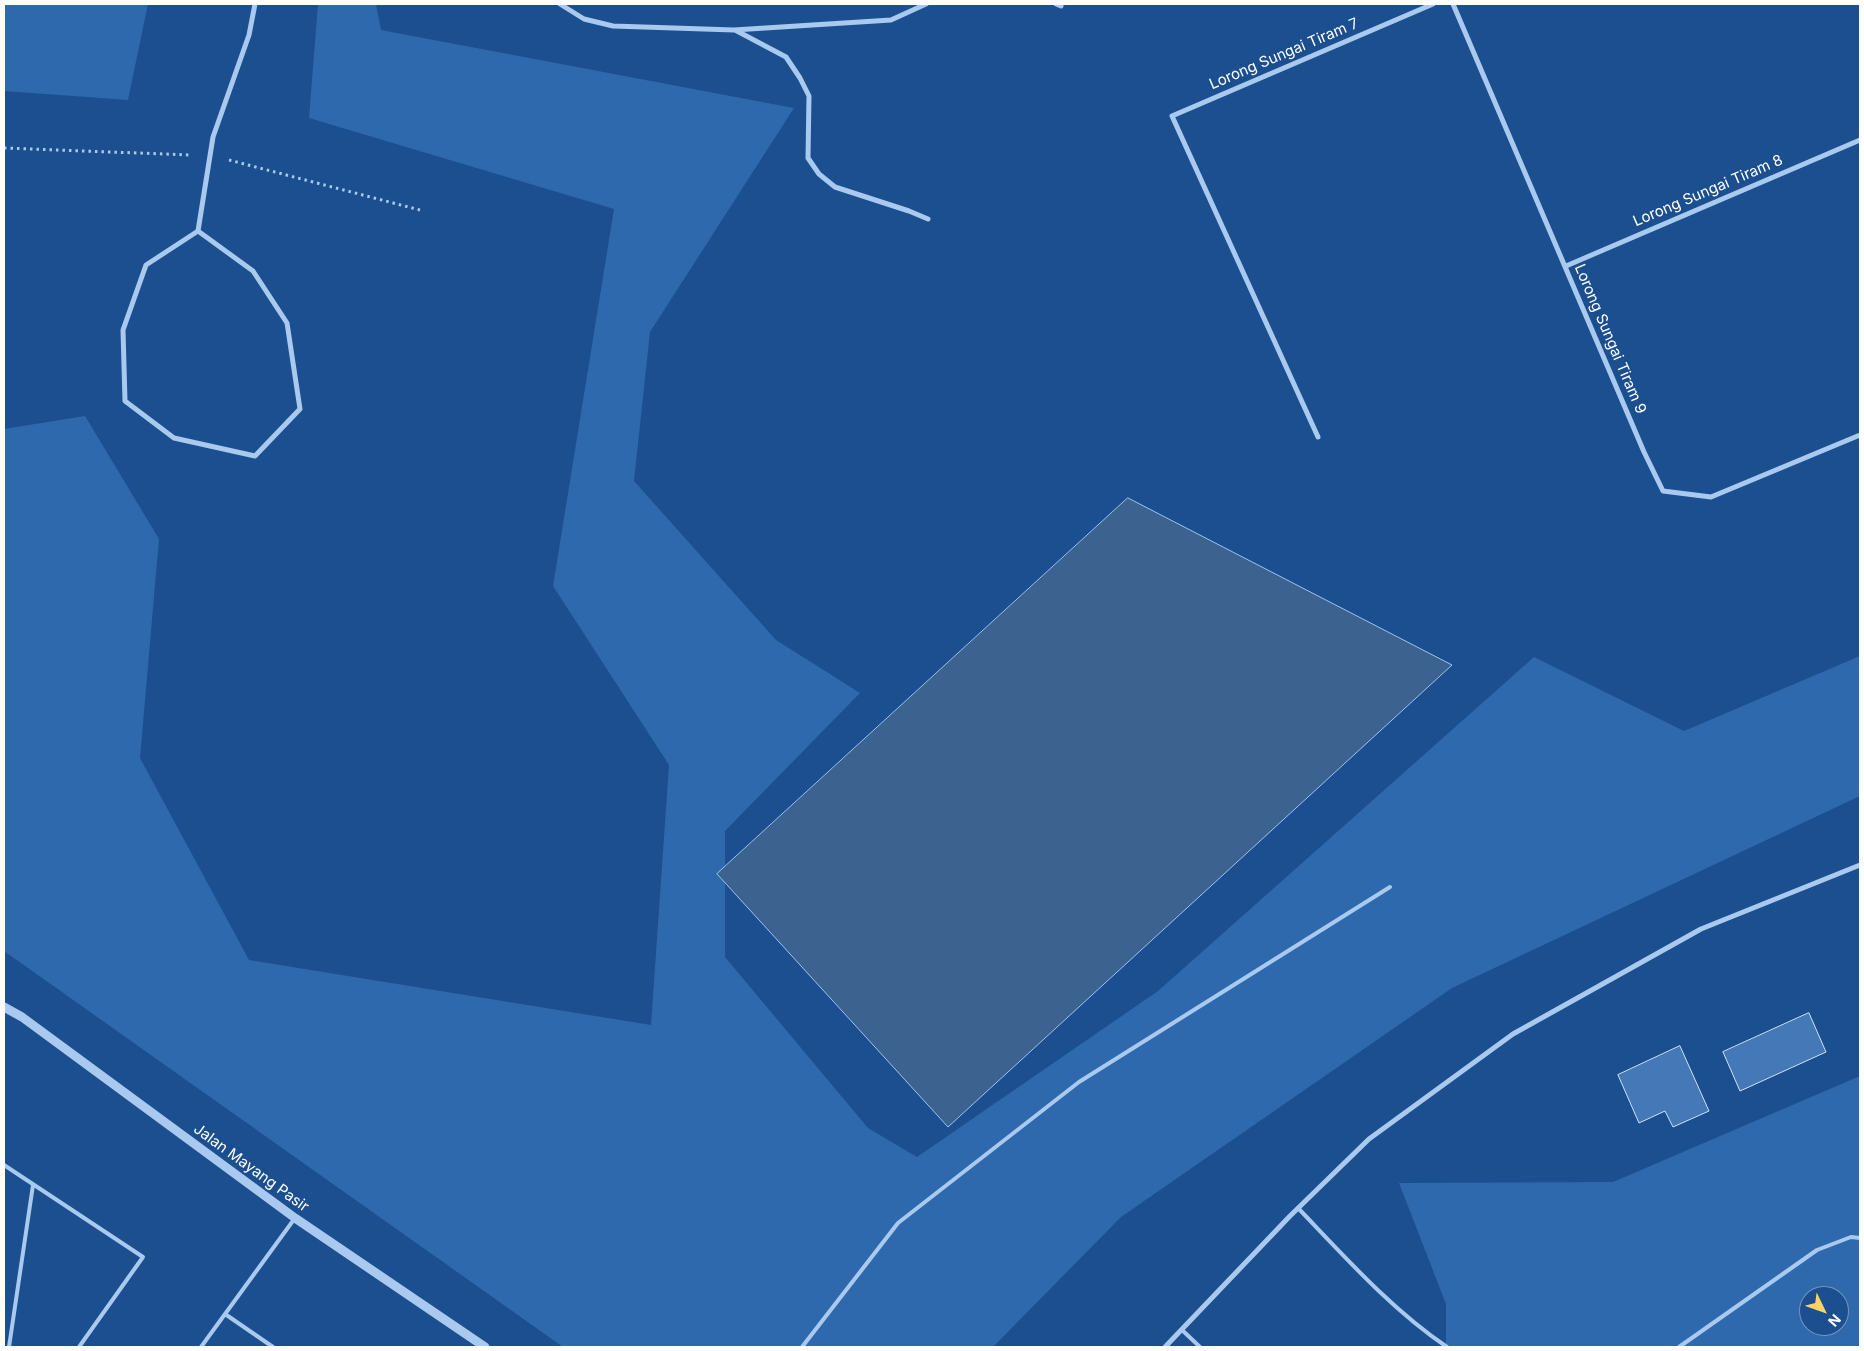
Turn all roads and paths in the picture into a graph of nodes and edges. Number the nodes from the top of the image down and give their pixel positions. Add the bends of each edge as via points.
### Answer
1 (255, 4) edge
2 (560, 4) edge
3 (926, 4) edge
4 (1433, 4) edge
5 (1454, 4) edge
6 (734, 30) junction
7 (1860, 140) edge
8 (928, 219) dead end
9 (198, 231) junction
10 (1566, 266) junction
11 (1860, 435) edge
12 (1318, 437) dead end
13 (1860, 865) edge
14 (1390, 887) dead end
15 (4, 1006) edge
16 (4, 1166) edge
17 (34, 1185) junction
18 (1298, 1208) junction
19 (295, 1218) junction
20 (1860, 1238) edge
21 (225, 1314) junction
22 (1182, 1330) junction
23 (9, 1347) edge
24 (79, 1347) edge
25 (201, 1347) edge
26 (273, 1347) edge
27 (485, 1347) edge
28 (802, 1347) edge
29 (1165, 1347) edge
30 (1200, 1347) edge
31 (1447, 1347) edge
32 (1679, 1347) edge

1 - 9 street via 249,35 213,137
2 - 6 street via 584,19 613,26
3 - 6 street via 891,20
4 - 12 street, Lorong Sungai Tiram 7 via 1172,116
5 - 10 street, Lorong Sungai Tiram 9
6 - 8 street via 786,57 800,78 809,96 808,158 819,174 835,187
7 - 10 street, Lorong Sungai Tiram 8
9 - 9 street via 252,272 287,323 300,409 255,456 174,438 125,401 123,330 146,265
10 - 11 street, Lorong Sungai Tiram 9 via 1663,490 1710,497
13 - 18 street via 1701,929 1513,1034 1369,1139
14 - 28 lane via 1080,1082 898,1223
15 - 19 street, Jalan Mayang Pasir
16 - 17 lane
17 - 23 lane
17 - 24 lane via 143,1257
18 - 22 street
18 - 31 lane via 1421,1330
19 - 21 lane
19 - 27 street, Jalan Mayang Pasir
20 - 32 lane via 1851,1237 1817,1250
21 - 25 lane
21 - 26 lane
22 - 29 street
22 - 30 lane

